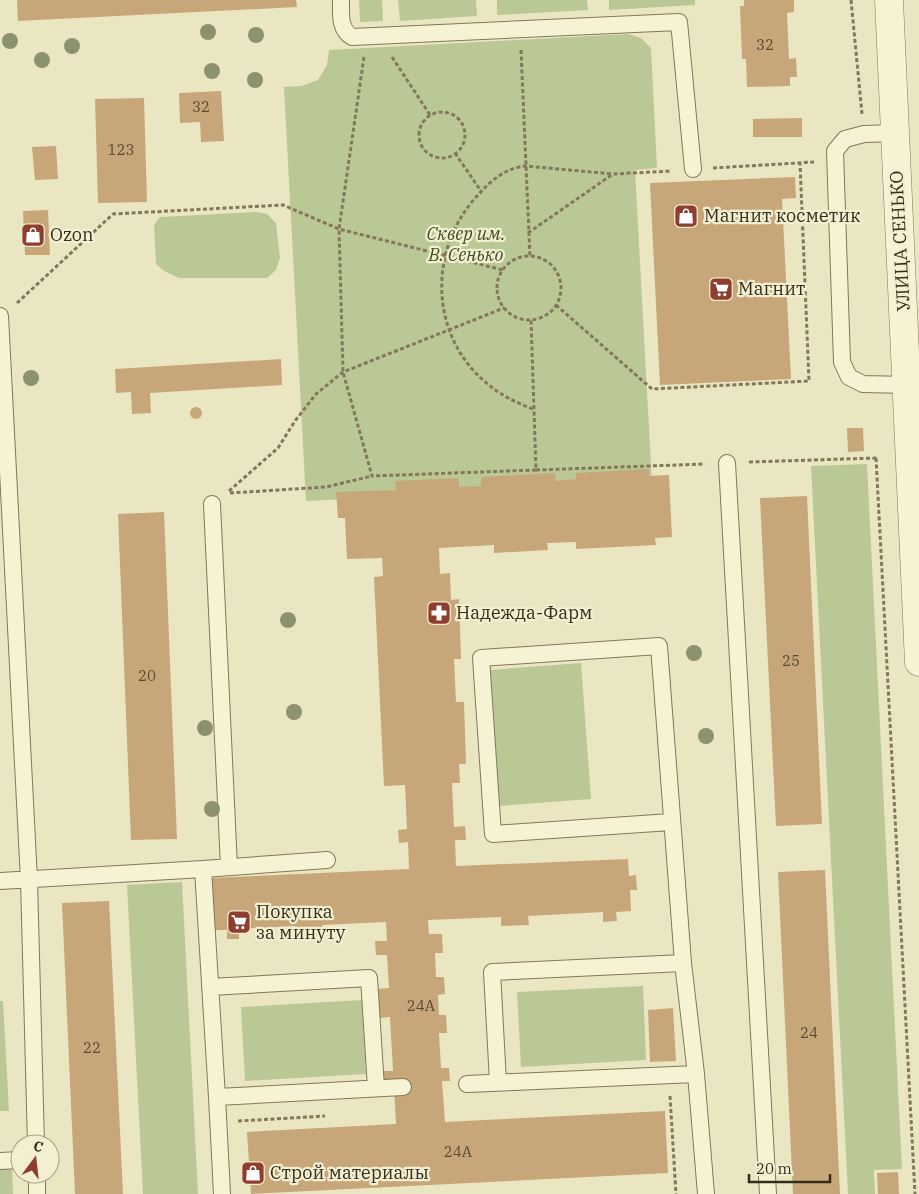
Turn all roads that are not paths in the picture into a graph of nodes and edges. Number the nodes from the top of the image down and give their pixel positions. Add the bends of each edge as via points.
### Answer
1 (340, 0) edge
2 (888, 0) edge
3 (896, 133) junction
4 (693, 169) dead end
5 (0, 323) edge
6 (907, 385) junction
7 (915, 462) edge
8 (727, 463) dead end
9 (5, 482) edge
10 (212, 504) dead end
11 (919, 662) edge
12 (671, 822) junction
13 (327, 860) dead end
14 (229, 867) junction
15 (202, 869) junction
16 (29, 880) junction
17 (0, 881) edge
18 (683, 963) junction
19 (210, 988) junction
20 (696, 1074) junction
21 (498, 1082) junction
22 (467, 1084) dead end
23 (403, 1087) dead end
24 (376, 1088) junction
25 (217, 1097) junction
26 (36, 1134) edge
27 (222, 1194) edge
28 (706, 1194) edge
29 (768, 1194) edge

1 - 4 lane via 342,27 352,37 679,22
2 - 3 street, УЛИЦА СЕНЬКО
3 - 6 street, УЛИЦА СЕНЬКО
3 - 6 lane via 864,134 845,139 835,150 842,362 849,376 863,384
5 - 9 lane
6 - 7 street, УЛИЦА СЕНЬКО
7 - 11 street, УЛИЦА СЕНЬКО
8 - 29 lane
9 - 16 lane
10 - 14 lane
12 - 12 lane via 493,834 481,658 659,646
12 - 18 lane
13 - 14 lane
14 - 15 lane
15 - 16 lane
15 - 19 lane
16 - 17 lane
16 - 26 lane
18 - 20 lane
18 - 21 lane via 492,972
19 - 24 lane via 369,978
19 - 25 lane
20 - 21 lane
20 - 28 lane
21 - 22 lane
23 - 24 lane
24 - 25 lane
25 - 27 lane

